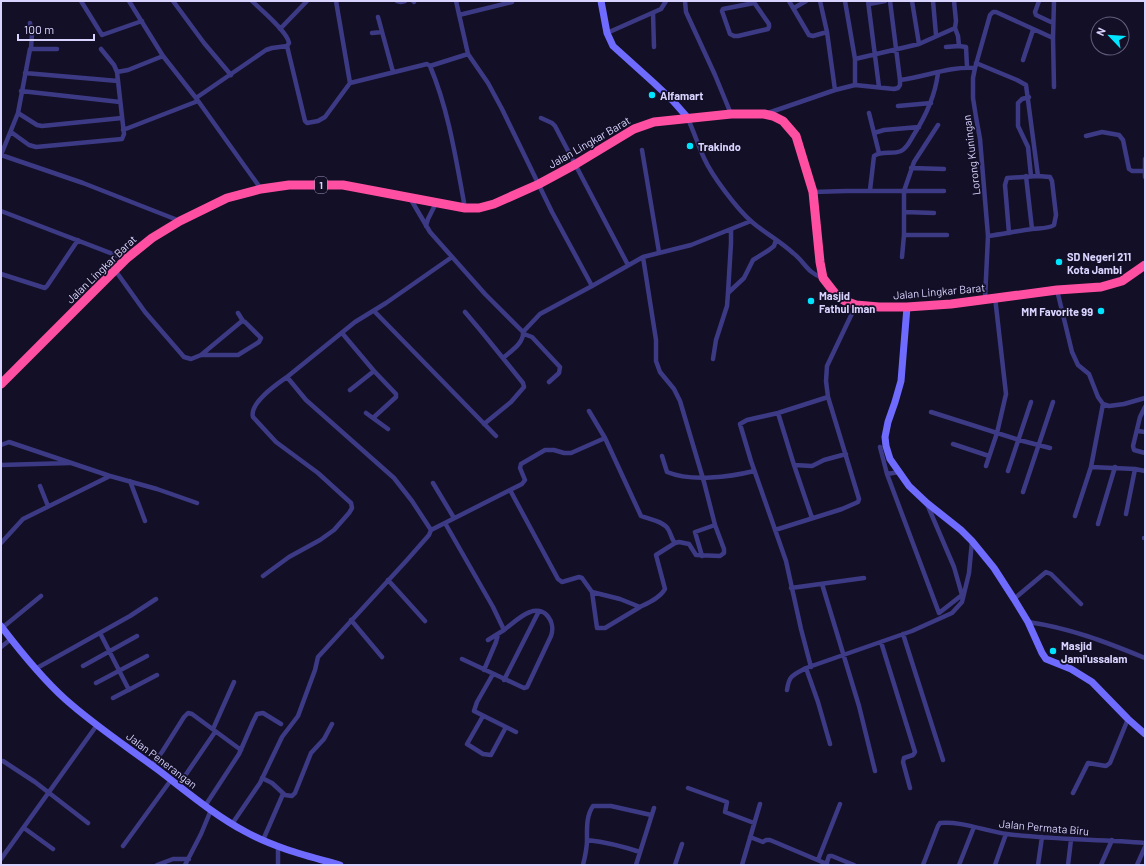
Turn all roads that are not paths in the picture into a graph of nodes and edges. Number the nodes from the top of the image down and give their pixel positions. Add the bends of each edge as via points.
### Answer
1 (81, 1) edge
2 (129, 1) edge
3 (173, 1) edge
4 (252, 1) edge
5 (307, 1) edge
6 (336, 1) edge
7 (397, 1) edge
8 (405, 1) edge
9 (456, 1) edge
10 (601, 1) edge
11 (666, 1) edge
12 (685, 1) edge
13 (790, 1) edge
14 (806, 1) edge
15 (820, 1) edge
16 (845, 1) edge
17 (885, 1) edge
18 (890, 1) edge
19 (912, 1) edge
20 (933, 1) edge
21 (954, 1) edge
22 (1038, 1) edge
23 (1054, 1) edge
24 (512, 2) dead end
25 (753, 2) edge
26 (869, 3) edge
27 (794, 8) junction
28 (653, 13) junction
29 (459, 16) junction
30 (378, 17) dead end
31 (142, 21) junction
32 (30, 23) dead end
33 (1053, 23) junction
34 (954, 28) junction
35 (280, 29) junction
36 (1033, 30) junction
37 (382, 32) junction
38 (607, 32) junction
39 (827, 32) junction
40 (372, 33) dead end
41 (936, 36) junction
42 (1053, 38) junction
43 (919, 44) junction
44 (287, 46) junction
45 (959, 46) junction
46 (654, 47) dead end
47 (946, 47) dead end
48 (31, 48) junction
49 (57, 49) dead end
50 (101, 50) dead end
51 (896, 50) junction
52 (468, 54) junction
53 (876, 54) junction
54 (163, 56) junction
55 (855, 60) junction
56 (1023, 60) dead end
57 (430, 66) junction
58 (975, 66) junction
59 (967, 67) junction
60 (117, 72) junction
61 (393, 72) junction
62 (25, 73) junction
63 (938, 73) junction
64 (231, 75) junction
65 (900, 80) junction
66 (118, 81) junction
67 (350, 83) junction
68 (855, 85) junction
69 (879, 87) junction
70 (1054, 87) dead end
71 (835, 90) junction
72 (21, 91) junction
73 (1029, 97) junction
74 (197, 100) junction
75 (120, 102) junction
76 (931, 103) junction
77 (898, 106) dead end
78 (18, 112) junction
79 (870, 113) dead end
80 (731, 114) junction
81 (764, 114) junction
82 (122, 118) junction
83 (541, 118) dead end
84 (688, 118) junction
85 (938, 125) dead end
86 (919, 127) junction
87 (123, 130) junction
88 (11, 132) junction
89 (874, 133) junction
90 (1086, 136) dead end
91 (642, 150) dead end
92 (880, 153) junction
93 (1, 155) edge
94 (1145, 159) edge
95 (576, 164) junction
96 (912, 168) junction
97 (944, 169) dead end
98 (1145, 171) edge
99 (1028, 176) junction
100 (1038, 176) junction
101 (1145, 177) edge
102 (539, 184) junction
103 (261, 189) junction
104 (870, 190) junction
105 (904, 190) junction
106 (944, 191) dead end
107 (813, 192) junction
108 (410, 198) junction
109 (436, 203) junction
110 (465, 208) junction
111 (1, 211) edge
112 (905, 212) junction
113 (934, 213) dead end
114 (180, 221) junction
115 (751, 221) junction
116 (426, 226) junction
117 (1032, 229) junction
118 (730, 230) junction
119 (1009, 233) junction
120 (904, 235) junction
121 (947, 235) dead end
122 (988, 236) junction
123 (78, 240) junction
124 (776, 240) junction
125 (659, 252) junction
126 (642, 256) junction
127 (452, 257) junction
128 (902, 257) dead end
129 (126, 259) junction
130 (628, 265) junction
131 (1145, 265) edge
132 (115, 270) junction
133 (1, 274) edge
134 (823, 278) junction
135 (592, 286) junction
136 (1057, 290) junction
137 (728, 293) junction
138 (995, 297) junction
139 (984, 299) junction
140 (856, 305) junction
141 (907, 307) junction
142 (374, 311) junction
143 (465, 312) dead end
144 (238, 313) dead end
145 (243, 321) junction
146 (342, 333) junction
147 (523, 333) junction
148 (201, 355) junction
149 (503, 358) junction
150 (713, 359) dead end
151 (374, 371) junction
152 (287, 377) junction
153 (549, 382) dead end
154 (1, 384) edge
155 (350, 390) dead end
156 (828, 397) junction
157 (1145, 398) edge
158 (1031, 402) dead end
159 (1053, 402) dead end
160 (1103, 404) junction
161 (1145, 407) edge
162 (589, 411) dead end
163 (931, 412) dead end
164 (366, 413) dead end
165 (778, 413) junction
166 (1143, 413) edge
167 (373, 418) junction
168 (484, 424) junction
169 (388, 429) dead end
170 (1138, 430) junction
171 (1145, 432) edge
172 (997, 433) junction
173 (496, 436) dead end
174 (605, 438) junction
175 (1019, 440) junction
176 (953, 444) dead end
177 (1, 445) edge
178 (1039, 446) junction
179 (880, 447) dead end
180 (1050, 448) dead end
181 (1145, 453) edge
182 (846, 454) junction
183 (662, 456) dead end
184 (989, 456) junction
185 (72, 463) junction
186 (1, 465) edge
187 (794, 465) junction
188 (986, 466) dead end
189 (1091, 466) junction
190 (1115, 467) junction
191 (1135, 469) junction
192 (754, 471) junction
193 (1008, 471) dead end
194 (1145, 471) edge
195 (899, 472) junction
196 (887, 474) junction
197 (110, 476) junction
198 (702, 478) junction
199 (130, 482) junction
200 (432, 483) dead end
201 (40, 486) dead end
202 (510, 490) junction
203 (1023, 492) dead end
204 (198, 503) dead end
205 (926, 503) junction
206 (48, 506) junction
207 (1126, 514) dead end
208 (1075, 516) dead end
209 (454, 518) junction
210 (812, 518) junction
211 (145, 521) dead end
212 (445, 523) junction
213 (1098, 524) dead end
214 (715, 525) junction
215 (431, 530) junction
216 (775, 530) junction
217 (972, 541) junction
218 (1, 543) edge
219 (675, 544) junction
220 (702, 556) junction
221 (263, 576) dead end
222 (864, 578) dead end
223 (388, 580) junction
224 (822, 584) junction
225 (791, 588) junction
226 (592, 592) junction
227 (962, 595) junction
228 (41, 596) dead end
229 (156, 599) dead end
230 (1014, 599) junction
231 (962, 602) junction
232 (1081, 604) dead end
233 (640, 607) junction
234 (538, 611) junction
235 (351, 620) junction
236 (425, 621) dead end
237 (1028, 622) junction
238 (2, 627) edge
239 (504, 630) junction
240 (100, 632) junction
241 (498, 634) junction
242 (903, 634) junction
243 (138, 636) dead end
244 (11, 639) junction
245 (488, 640) dead end
246 (881, 642) junction
247 (1, 647) edge
248 (110, 652) junction
249 (844, 654) junction
250 (147, 656) dead end
251 (382, 657) dead end
252 (1145, 658) edge
253 (462, 659) dead end
254 (83, 666) dead end
255 (37, 668) junction
256 (808, 668) junction
257 (484, 670) junction
258 (120, 671) junction
259 (493, 674) junction
260 (157, 675) dead end
261 (504, 680) junction
262 (234, 682) dead end
263 (96, 683) dead end
264 (129, 690) junction
265 (787, 690) dead end
266 (113, 698) dead end
267 (483, 716) junction
268 (1128, 719) junction
269 (281, 724) dead end
270 (332, 724) dead end
271 (97, 725) junction
272 (506, 727) junction
273 (214, 730) junction
274 (516, 732) dead end
275 (1145, 734) edge
276 (830, 744) dead end
277 (241, 750) junction
278 (943, 760) dead end
279 (3, 761) dead end
280 (152, 765) junction
281 (875, 771) dead end
282 (262, 778) junction
283 (171, 780) junction
284 (178, 786) junction
285 (688, 788) dead end
286 (910, 788) dead end
287 (48, 793) junction
288 (1073, 793) dead end
289 (283, 794) junction
290 (760, 804) dead end
291 (840, 804) dead end
292 (208, 808) junction
293 (654, 808) dead end
294 (651, 815) junction
295 (88, 823) dead end
296 (754, 823) junction
297 (232, 824) junction
298 (974, 827) junction
299 (24, 828) junction
300 (1006, 834) junction
301 (750, 837) junction
302 (1042, 837) junction
303 (263, 840) junction
304 (587, 840) junction
305 (1071, 840) junction
306 (1112, 840) junction
307 (1145, 843) edge
308 (682, 844) dead end
309 (123, 846) dead end
310 (278, 846) junction
311 (1145, 847) edge
312 (53, 849) dead end
313 (640, 852) junction
314 (1, 859) edge
315 (189, 859) junction
316 (818, 860) junction
317 (826, 864) edge
318 (157, 865) edge
319 (185, 865) edge
320 (278, 865) edge
321 (340, 865) edge
322 (583, 865) edge
323 (636, 865) edge
324 (675, 865) edge
325 (742, 865) edge
326 (854, 865) edge
327 (923, 865) edge
328 (959, 865) edge
329 (995, 865) edge
330 (1038, 865) edge
331 (1068, 865) edge
332 (1100, 865) edge
333 (1137, 865) edge

1 - 31 street via 102,35
2 - 31 street
3 - 64 street
4 - 35 street
5 - 35 street
6 - 67 street
7 - 8 street
9 - 29 street
10 - 38 street
11 - 28 street via 663,7
12 - 80 street via 686,12
13 - 27 street
14 - 27 street
15 - 39 street
16 - 55 street
17 - 26 street
18 - 51 street
19 - 43 street
20 - 41 street
21 - 34 street
22 - 33 street via 1036,14
23 - 33 street
24 - 29 street
25 - 25 street via 723,9 730,34 738,36 768,29 769,24
26 - 53 street
27 - 39 street via 809,35
28 - 38 street
28 - 46 street
29 - 52 street
30 - 37 street
31 - 54 street
32 - 48 street
33 - 42 street
34 - 41 street
34 - 45 street
35 - 44 street via 289,40
36 - 42 street
36 - 56 street
36 - 58 street, Lorong Kuningan via 993,12
37 - 40 street
37 - 61 street
38 - 84 street via 617,52 654,83
39 - 71 street
41 - 43 street
42 - 70 street
43 - 51 street
44 - 64 street via 266,50
44 - 67 street via 306,123 325,117
45 - 47 street
45 - 59 street via 966,48
48 - 49 street
48 - 62 street
50 - 60 street
51 - 53 street
51 - 65 street
52 - 57 street
52 - 102 street via 488,83
53 - 55 street
53 - 69 street
54 - 60 street
54 - 74 street
55 - 68 street
57 - 61 street via 427,64
57 - 110 street via 440,91 452,138
58 - 59 street
58 - 73 street via 1024,83
58 - 122 street, Lorong Kuningan via 973,98 980,140
59 - 63 street
60 - 66 street
61 - 67 street
62 - 66 street
62 - 72 street
63 - 65 street
63 - 76 street
64 - 74 street
65 - 69 street via 898,88
66 - 75 street
68 - 69 street
68 - 71 street
71 - 81 street
72 - 75 street
72 - 78 street
73 - 99 street via 1018,103 1018,126 1029,155
73 - 100 street
74 - 87 street
74 - 103 street
75 - 82 street
76 - 77 street
76 - 86 street
78 - 82 street via 42,126
78 - 88 street
79 - 89 street
80 - 81 highway, Jalan Lingkar Barat / 1
80 - 84 highway, Jalan Lingkar Barat / 1
81 - 107 highway, Jalan Lingkar Barat / 1 via 783,121 796,136
82 - 87 street
83 - 95 street via 554,125
84 - 95 highway, Jalan Lingkar Barat / 1 via 654,122 634,129
84 - 115 street via 711,172 728,196
85 - 96 street via 916,157
86 - 89 street
86 - 92 street via 901,151
87 - 88 street via 122,139 36,147
88 - 93 street
89 - 92 street
90 - 98 street via 1102,132 1119,135 1123,140 1128,169
91 - 125 street
92 - 104 street via 873,159
93 - 114 street via 83,183
94 - 98 street
95 - 102 highway, Jalan Lingkar Barat / 1
95 - 130 street
96 - 97 street
96 - 105 street
98 - 101 street
99 - 100 street
99 - 117 street
99 - 119 street via 1008,178 1005,181
100 - 117 street via 1052,178 1056,222 1052,227
102 - 110 highway, Jalan Lingkar Barat / 1 via 494,204
102 - 135 street
103 - 108 highway, Jalan Lingkar Barat / 1 via 289,185 343,185
103 - 114 highway, Jalan Lingkar Barat / 1 via 227,198
104 - 105 street
104 - 107 street
105 - 106 street
105 - 112 street
107 - 134 highway, Jalan Lingkar Barat / 1
108 - 109 highway, Jalan Lingkar Barat / 1
108 - 116 street
109 - 110 highway, Jalan Lingkar Barat / 1
109 - 116 street
111 - 123 street
112 - 113 street
112 - 120 street
114 - 129 highway, Jalan Lingkar Barat / 1 via 152,238
115 - 118 street
115 - 124 street
116 - 127 street
117 - 119 street
118 - 125 street via 691,245
118 - 137 street
119 - 122 street
120 - 121 street
120 - 128 street
122 - 139 street, Lorong Kuningan
123 - 129 street
123 - 133 street via 44,288
124 - 134 street via 799,258 809,271
124 - 137 street via 774,246 753,260 744,278
125 - 126 street
126 - 130 street
126 - 198 street via 656,340 656,361 660,372 680,401
127 - 142 street
127 - 147 street
129 - 132 highway, Jalan Lingkar Barat / 1
130 - 135 street
131 - 136 highway, Jalan Lingkar Barat / 1 via 1112,285
132 - 148 street via 145,312 184,357 191,360
132 - 154 highway, Jalan Lingkar Barat / 1
134 - 140 highway, Jalan Lingkar Barat / 1 via 837,296
135 - 147 street via 540,314
136 - 138 highway, Jalan Lingkar Barat / 1
136 - 160 street via 1072,352 1078,365 1089,374
137 - 150 street
138 - 139 highway, Jalan Lingkar Barat / 1
138 - 172 street via 1006,394
139 - 141 highway, Jalan Lingkar Barat / 1
140 - 141 highway, Jalan Lingkar Barat / 1
140 - 156 street via 827,366
141 - 195 street via 901,381 885,437 890,459
142 - 146 street
142 - 168 street
143 - 149 street
144 - 145 street
145 - 148 street
145 - 148 street via 261,338 259,342 238,356
146 - 151 street
146 - 152 street
147 - 149 street via 522,340
147 - 153 street via 532,337 560,367 559,373
149 - 168 street via 524,387 511,402
151 - 155 street
151 - 167 street via 396,397
152 - 215 street via 306,400 394,478
152 - 221 street via 268,390 253,410 253,417 276,442 318,473 351,503 352,508 334,530
156 - 165 street
156 - 182 street
157 - 160 street via 1124,404
158 - 175 street
159 - 178 street
160 - 189 street
161 - 166 street
162 - 174 street
163 - 172 street
164 - 167 street
165 - 187 street
165 - 192 street via 740,424
166 - 170 street
167 - 169 street
168 - 173 street
170 - 171 street
170 - 181 street via 1134,450
172 - 175 street
172 - 184 street
174 - 202 street via 571,453 546,450 521,464 524,482
174 - 219 street via 641,516 665,526
175 - 178 street
175 - 193 street
176 - 184 street
177 - 185 street via 9,442
178 - 180 street
178 - 203 street
179 - 196 street
182 - 187 street via 812,466
182 - 210 street via 858,502
183 - 198 street via 667,472
184 - 188 street
185 - 186 street
185 - 197 street
187 - 210 street
189 - 190 street
189 - 208 street
190 - 191 street
190 - 213 street
191 - 194 street
191 - 207 street
192 - 198 street via 725,477
192 - 216 street
195 - 196 street
195 - 205 street
196 - 227 street via 938,612
197 - 199 street
197 - 206 street
198 - 214 street
199 - 204 street
199 - 211 street
200 - 209 street
201 - 206 street
202 - 209 street
202 - 226 street via 558,579 562,582 582,578
205 - 217 street
205 - 227 street via 954,567
206 - 218 street via 22,519
209 - 212 street
210 - 216 street
212 - 215 street
212 - 239 street
214 - 220 street via 695,532
214 - 220 street via 724,553 717,557
215 - 223 street
216 - 225 street via 786,562
217 - 230 street
217 - 231 street via 969,573
219 - 220 street via 689,544 696,555
219 - 233 street via 656,555 665,587 663,593
222 - 224 street
223 - 235 street
223 - 236 street
224 - 225 street
224 - 249 street
225 - 256 street
226 - 233 street
226 - 233 street via 595,622 600,629
227 - 231 street
228 - 238 street
229 - 240 street
230 - 232 street via 1044,573 1049,572
230 - 237 street
231 - 242 street via 952,613
234 - 239 street via 529,612
234 - 261 street
234 - 261 street via 550,618 553,629 548,644 524,688
235 - 251 street
235 - 282 street via 318,657 298,716 278,743
237 - 252 street via 1081,634
237 - 268 street via 1046,659 1071,669 1092,682
238 - 244 street, Jalan Penerangan
239 - 241 street
240 - 248 street
240 - 255 street
241 - 245 street
241 - 257 street
242 - 246 street
242 - 278 street
243 - 248 street
244 - 247 street
244 - 255 street, Jalan Penerangan
246 - 249 street
246 - 286 street via 915,752 913,756 904,758 903,762
248 - 254 street
248 - 258 street
249 - 256 street
249 - 281 street
250 - 258 street
253 - 257 street
255 - 271 street, Jalan Penerangan via 59,693
256 - 265 street via 791,676
256 - 276 street
257 - 259 street
258 - 263 street
258 - 264 street
259 - 261 street
259 - 267 street via 474,708 474,711
260 - 264 street
262 - 273 street
264 - 266 street
267 - 272 street
267 - 272 street via 465,746 490,755
268 - 275 street
268 - 288 street via 1110,763 1106,766 1088,763
269 - 277 street via 263,713 257,714
270 - 289 street via 324,739 311,753 294,794
271 - 280 street, Jalan Penerangan
271 - 287 street
272 - 274 street
273 - 277 street
273 - 280 street via 188,712
273 - 284 street
277 - 292 street
279 - 287 street
280 - 283 street, Jalan Penerangan
282 - 289 street via 272,783
282 - 297 street
283 - 284 street, Jalan Penerangan
283 - 309 street
284 - 292 street, Jalan Penerangan
285 - 296 street via 727,802 725,812
287 - 295 street
287 - 299 street
289 - 303 street
290 - 296 street
291 - 316 street
292 - 297 street, Jalan Penerangan
292 - 315 street
293 - 294 street
294 - 304 street via 611,806 593,806 586,832
294 - 313 street
296 - 301 street
297 - 303 street, Jalan Penerangan
298 - 300 street, Jalan Permata Biru
298 - 327 street, Jalan Permata Biru via 940,823
298 - 328 street
299 - 312 street
299 - 314 street
300 - 302 street, Jalan Permata Biru
300 - 329 street
301 - 316 street via 763,842 770,840
301 - 325 street
302 - 305 street, Jalan Permata Biru
302 - 330 street
303 - 310 street, Jalan Penerangan
304 - 313 street
304 - 322 street
305 - 306 street, Jalan Permata Biru
305 - 331 street
306 - 307 street, Jalan Permata Biru
306 - 332 street
308 - 324 street
310 - 320 street
310 - 321 street, Jalan Penerangan
311 - 333 street
313 - 323 street
315 - 318 street via 173,859
315 - 319 street
316 - 317 street
317 - 326 street via 829,856 832,856

